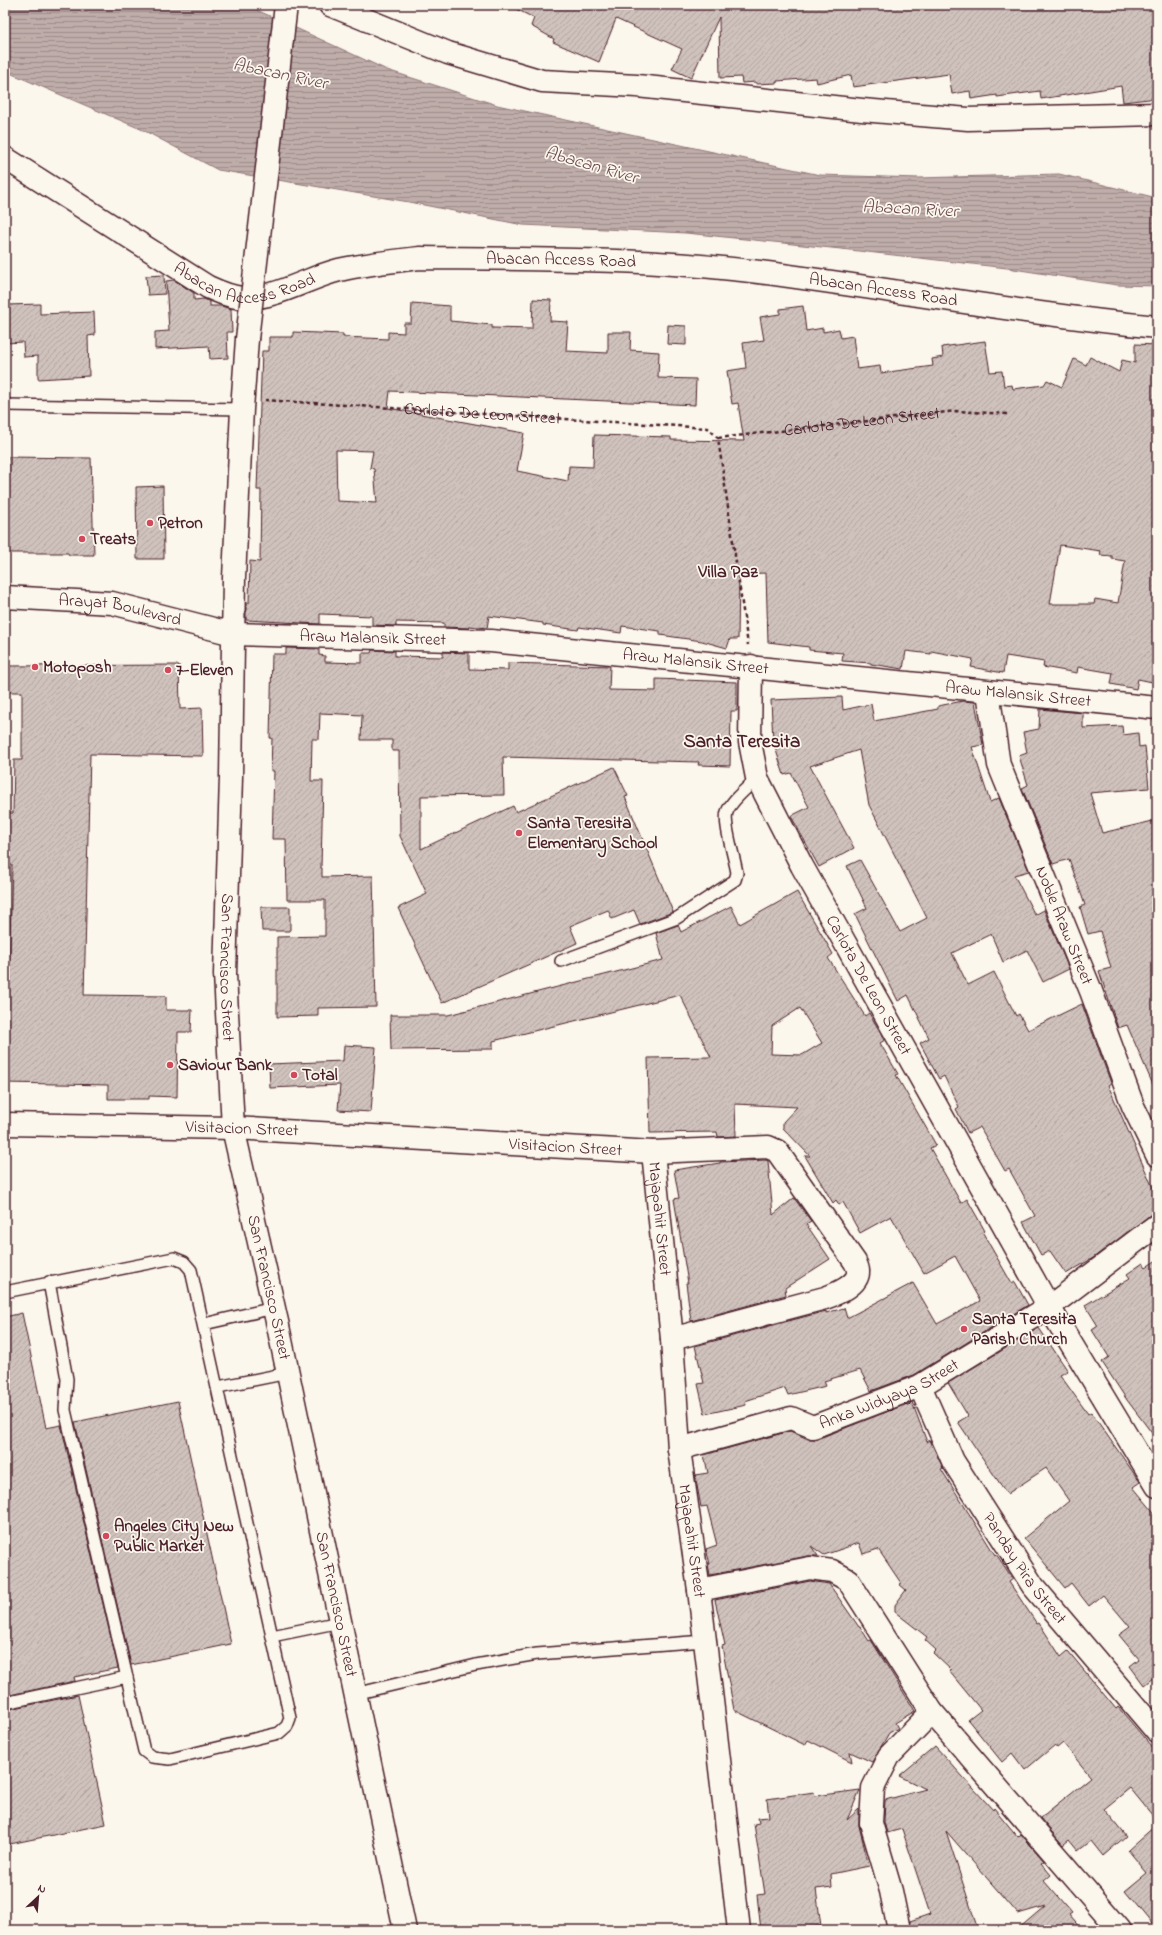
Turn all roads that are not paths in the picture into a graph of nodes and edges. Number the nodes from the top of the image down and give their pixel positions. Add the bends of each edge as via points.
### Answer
1 (286, 5) edge
2 (330, 5) edge
3 (1157, 114) edge
4 (5, 158) edge
5 (1157, 327) edge
6 (242, 404) junction
7 (5, 405) edge
8 (5, 597) edge
9 (233, 634) junction
10 (751, 666) junction
11 (988, 692) junction
12 (1157, 708) edge
13 (758, 778) junction
14 (561, 961) dead end
15 (5, 1124) edge
16 (233, 1128) junction
17 (652, 1152) junction
18 (1157, 1155) edge
19 (1157, 1225) edge
20 (50, 1282) junction
21 (5, 1292) edge
22 (1049, 1307) junction
23 (274, 1308) junction
24 (204, 1324) junction
25 (672, 1339) junction
26 (288, 1372) junction
27 (920, 1386) junction
28 (218, 1387) junction
29 (678, 1449) junction
30 (1157, 1486) edge
31 (699, 1590) junction
32 (340, 1622) junction
33 (272, 1636) junction
34 (704, 1641) junction
35 (127, 1677) junction
36 (355, 1694) junction
37 (5, 1703) edge
38 (932, 1712) junction
39 (1157, 1732) edge
40 (405, 1930) edge
41 (739, 1930) edge
42 (899, 1930) edge
43 (1120, 1930) edge

1 - 6 street, San Francisco Street, bridge via 247,339
2 - 3 street via 448,53 542,80 637,86 862,110 968,118
4 - 5 street, Abacan Access Road via 208,287 242,298 280,291 338,270 414,258 635,261 758,272 1082,320
6 - 7 lane
6 - 9 street, San Francisco Street
8 - 9 street, Arayat Boulevard via 112,603
9 - 10 street, Araw Malansik Street via 491,641
9 - 16 street, San Francisco Street via 232,777 225,974
10 - 11 street, Araw Malansik Street
10 - 13 street, Carlota De Leon Street via 750,742
11 - 12 street, Araw Malansik Street
11 - 18 street, Noble Araw Street via 1000,765 1092,991 1133,1106
13 - 14 lane via 732,803 727,813 726,823 737,873 735,880 677,918
13 - 22 street, Carlota De Leon Street via 806,873
15 - 16 street, Visitacion Street
16 - 17 street, Visitacion Street
16 - 23 street, San Francisco Street
17 - 25 street, Majapahit Street
17 - 25 street, Visitacion Street via 768,1147 777,1151 855,1262 858,1271 856,1279 839,1294
19 - 22 street, Anka Widyaya Street
20 - 21 lane
20 - 24 lane via 174,1258 184,1262 191,1270
20 - 35 lane via 67,1379 65,1410
22 - 27 street, Anka Widyaya Street
22 - 30 street, Carlota De Leon Street
23 - 24 lane
23 - 26 street, San Francisco Street
24 - 28 lane
25 - 29 street, Majapahit Street
26 - 28 lane
26 - 32 street, San Francisco Street
27 - 29 street, Anka Widyaya Street via 813,1427 791,1418
27 - 39 street, Panday Pira Street via 953,1461 1033,1586
28 - 33 lane
29 - 31 street, Majapahit Street
31 - 34 street, Majapahit Street
31 - 38 street via 810,1568 832,1571 848,1580
32 - 33 lane
32 - 36 street, San Francisco Street
33 - 35 lane via 290,1718 288,1726 279,1733 170,1759 152,1758 144,1751
34 - 36 lane via 537,1654 476,1665
34 - 41 street, Majapahit Street
35 - 37 lane
36 - 40 street, San Francisco Street
38 - 42 street via 889,1756 873,1788 871,1823 891,1891
38 - 43 street

